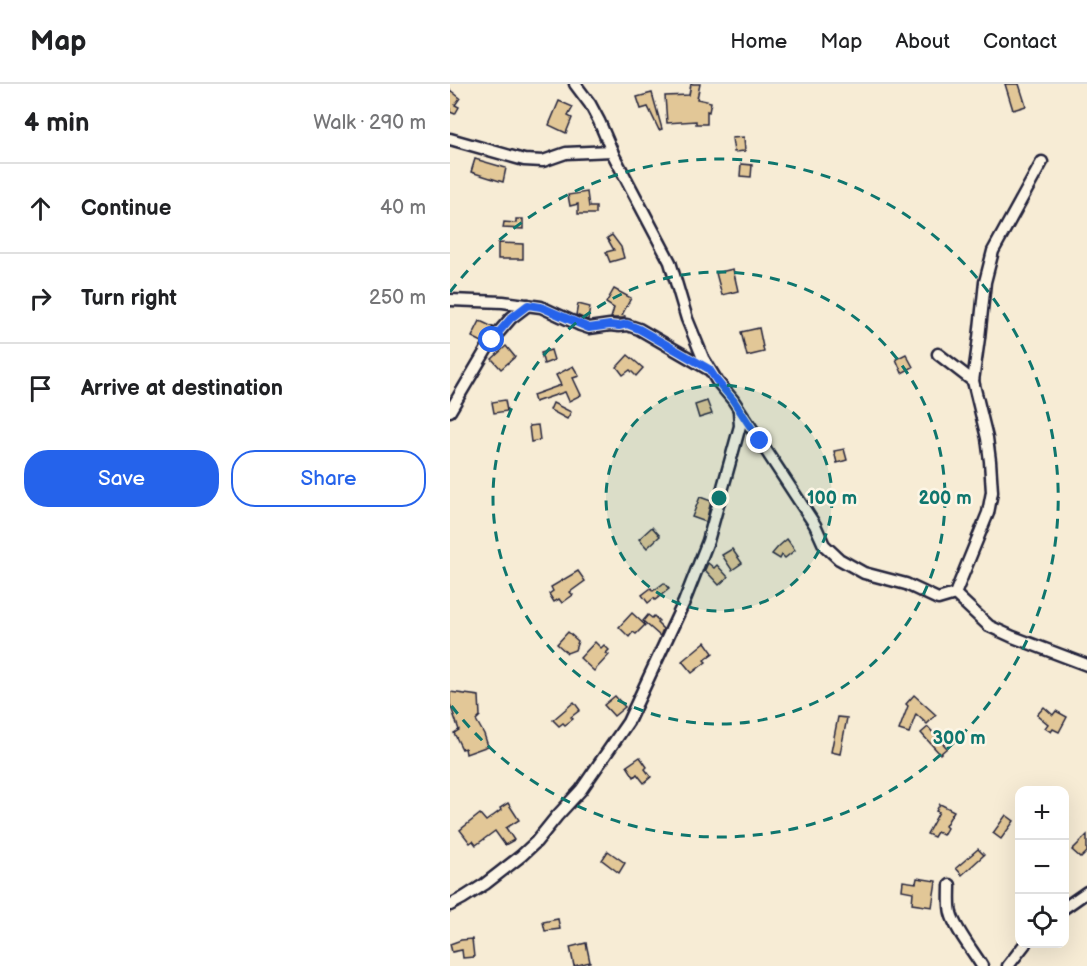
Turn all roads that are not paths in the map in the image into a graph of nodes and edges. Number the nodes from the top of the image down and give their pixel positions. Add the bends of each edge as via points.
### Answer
1 (575, 84) edge
2 (450, 139) edge
3 (612, 151) junction
4 (1042, 162) dead end
5 (450, 300) edge
6 (528, 305) junction
7 (938, 354) dead end
8 (709, 369) junction
9 (973, 381) junction
10 (739, 410) junction
11 (450, 411) edge
12 (955, 594) junction
13 (1087, 665) edge
14 (950, 885) dead end
15 (1087, 892) edge
16 (450, 905) edge
17 (1069, 905) edge
18 (1022, 948) edge
19 (982, 966) edge
20 (1008, 966) edge

1 - 3 street
2 - 3 street via 536,161 566,153
3 - 8 street via 670,262 695,340
4 - 9 street via 993,251 985,282
5 - 6 street
6 - 8 street via 589,328 627,324
6 - 11 street via 492,340
7 - 9 street
8 - 10 street
9 - 12 street via 988,449 992,492 988,513
10 - 12 street via 815,525 824,545 839,559 864,573 906,584 938,599
10 - 16 street via 740,426 708,541 628,722 581,790 536,842 485,884
12 - 13 street via 989,626
14 - 19 street via 954,921
15 - 17 street
18 - 20 street

